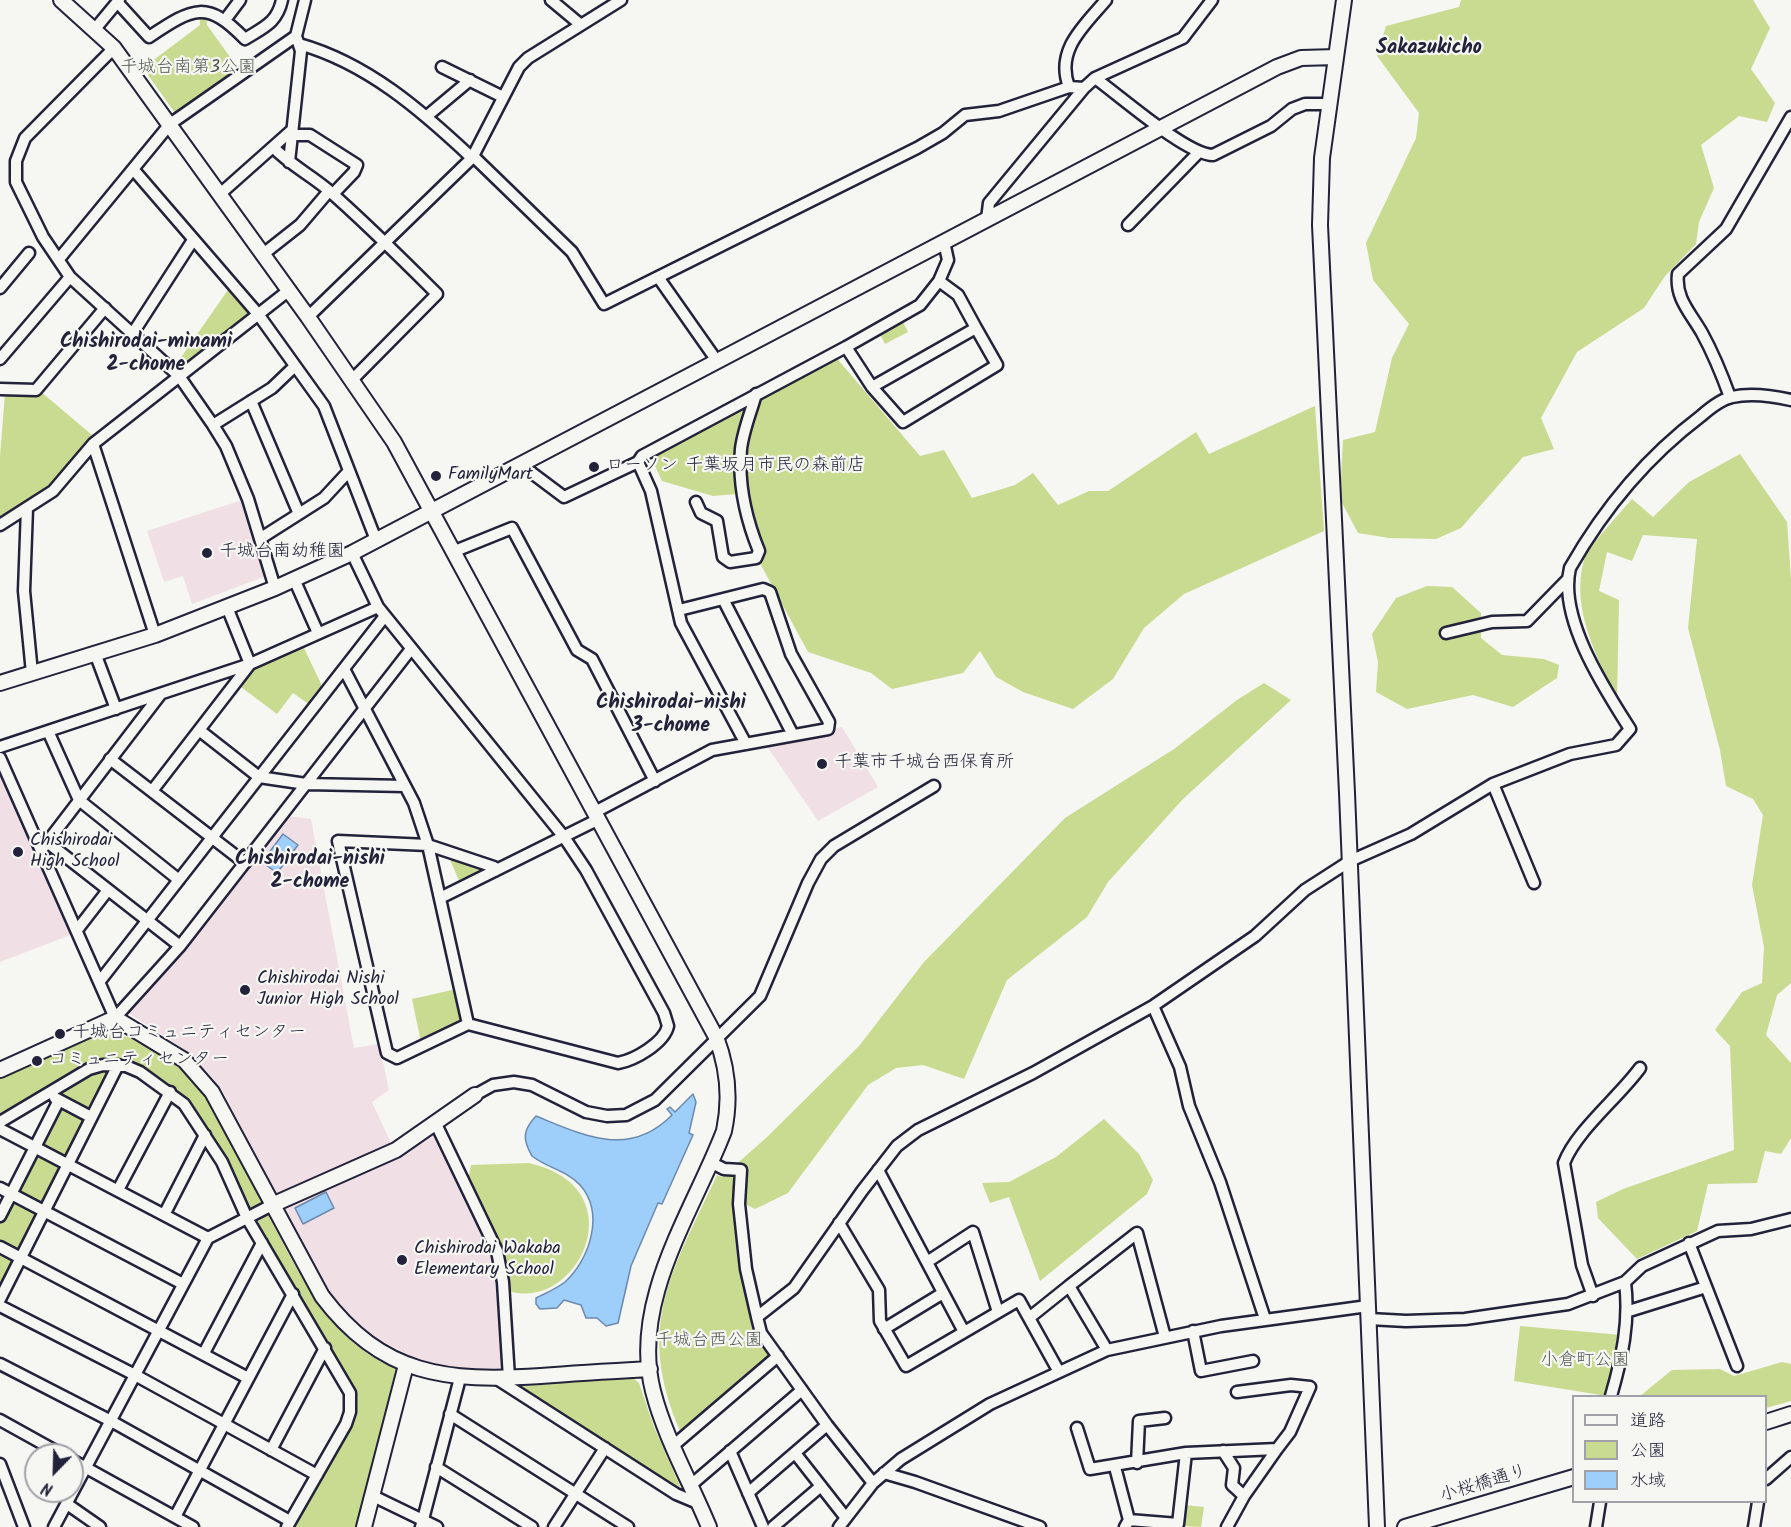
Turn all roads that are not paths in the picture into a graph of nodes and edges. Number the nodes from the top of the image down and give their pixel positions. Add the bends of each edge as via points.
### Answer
1 (61, 0) edge
2 (240, 0) edge
3 (282, 0) edge
4 (305, 0) edge
5 (551, 0) edge
6 (621, 0) edge
7 (1106, 0) edge
8 (1212, 0) edge
9 (1344, 0) edge
10 (119, 2) edge
11 (201, 3) edge
12 (228, 16) junction
13 (581, 25) junction
14 (95, 29) junction
15 (297, 40) junction
16 (114, 48) junction
17 (1336, 57) junction
18 (442, 67) dead end
19 (1095, 78) junction
20 (470, 81) junction
21 (1069, 87) junction
22 (1084, 88) junction
23 (503, 97) junction
24 (1330, 104) junction
25 (427, 116) junction
26 (1791, 117) edge
27 (170, 124) junction
28 (1162, 127) junction
29 (292, 132) junction
30 (273, 147) junction
31 (1198, 153) junction
32 (472, 157) junction
33 (289, 162) junction
34 (133, 169) junction
35 (331, 193) junction
36 (220, 194) junction
37 (987, 219) junction
38 (1128, 225) dead end
39 (193, 240) junction
40 (385, 241) junction
41 (944, 242) junction
42 (29, 253) dead end
43 (262, 255) junction
44 (59, 260) junction
45 (70, 277) junction
46 (658, 277) junction
47 (939, 281) junction
48 (0, 288) edge
49 (288, 291) junction
50 (105, 308) junction
51 (258, 314) junction
52 (308, 317) junction
53 (976, 328) junction
54 (133, 333) junction
55 (846, 347) junction
56 (0, 359) edge
57 (717, 361) junction
58 (295, 366) junction
59 (179, 376) junction
60 (352, 380) junction
61 (872, 387) junction
62 (0, 389) edge
63 (756, 394) junction
64 (1730, 397) junction
65 (1791, 400) edge
66 (251, 401) junction
67 (213, 425) junction
68 (93, 444) junction
69 (638, 462) junction
70 (520, 464) junction
71 (349, 471) junction
72 (696, 502) dead end
73 (27, 508) junction
74 (433, 510) junction
75 (299, 514) junction
76 (0, 525) edge
77 (261, 538) junction
78 (376, 540) junction
79 (455, 550) junction
80 (352, 553) junction
81 (294, 579) junction
82 (1568, 579) junction
83 (275, 588) junction
84 (723, 599) junction
85 (226, 607) junction
86 (378, 607) junction
87 (679, 610) junction
88 (385, 616) junction
89 (318, 633) junction
90 (1446, 633) dead end
91 (154, 635) junction
92 (411, 648) junction
93 (95, 653) junction
94 (250, 664) junction
95 (344, 669) junction
96 (32, 673) junction
97 (0, 683) edge
98 (160, 695) junction
99 (365, 707) junction
100 (116, 709) junction
101 (199, 730) junction
102 (48, 731) junction
103 (793, 735) junction
104 (746, 744) junction
105 (0, 747) edge
106 (0, 758) edge
107 (110, 759) junction
108 (259, 777) junction
109 (654, 781) junction
110 (306, 784) junction
111 (1493, 784) junction
112 (405, 786) junction
113 (934, 786) dead end
114 (152, 791) junction
115 (79, 800) junction
116 (597, 816) junction
117 (564, 837) junction
118 (212, 838) junction
119 (428, 845) junction
120 (45, 846) junction
121 (1350, 861) junction
122 (245, 863) junction
123 (495, 871) junction
124 (179, 880) junction
125 (1534, 883) dead end
126 (108, 890) junction
127 (440, 898) junction
128 (147, 920) junction
129 (77, 930) junction
130 (180, 946) junction
131 (100, 981) junction
132 (1154, 1006) junction
133 (115, 1018) junction
134 (468, 1024) junction
135 (716, 1037) junction
136 (118, 1065) junction
137 (1640, 1068) dead end
138 (0, 1070) edge
139 (170, 1092) junction
140 (47, 1094) junction
141 (475, 1095) joint
142 (59, 1100) junction
143 (92, 1117) junction
144 (0, 1122) edge
145 (435, 1122) junction
146 (0, 1129) edge
147 (205, 1135) junction
148 (35, 1147) junction
149 (712, 1163) junction
150 (68, 1164) junction
151 (879, 1170) junction
152 (0, 1188) edge
153 (118, 1190) junction
154 (11, 1194) junction
155 (272, 1205) junction
156 (44, 1211) junction
157 (164, 1215) junction
158 (0, 1216) edge
159 (248, 1218) junction
160 (1791, 1219) edge
161 (839, 1223) junction
162 (208, 1238) junction
163 (262, 1243) junction
164 (1689, 1243) junction
165 (0, 1247) edge
166 (21, 1258) junction
167 (927, 1262) junction
168 (1625, 1282) junction
169 (183, 1284) junction
170 (1070, 1286) junction
171 (1706, 1287) junction
172 (943, 1293) junction
173 (293, 1294) junction
174 (1593, 1296) junction
175 (0, 1299) edge
176 (0, 1306) edge
177 (1629, 1311) junction
178 (998, 1312) junction
179 (1369, 1312) junction
180 (758, 1317) junction
181 (1029, 1318) junction
182 (1265, 1319) junction
183 (160, 1329) junction
184 (884, 1329) junction
185 (1192, 1331) junction
186 (964, 1332) junction
187 (1166, 1337) junction
188 (325, 1348) junction
189 (1107, 1350) junction
190 (204, 1353) junction
191 (778, 1356) junction
192 (1253, 1361) dead end
193 (0, 1364) edge
194 (406, 1365) junction
195 (1737, 1366) dead end
196 (650, 1369) junction
197 (1059, 1372) junction
198 (135, 1375) junction
199 (249, 1378) junction
200 (460, 1378) junction
201 (503, 1378) junction
202 (802, 1390) junction
203 (1237, 1392) dead end
204 (1611, 1395) edge
205 (450, 1414) junction
206 (1791, 1414) edge
207 (1165, 1418) dead end
208 (0, 1420) edge
209 (111, 1421) junction
210 (1767, 1422) edge
211 (224, 1424) junction
212 (827, 1425) junction
213 (1077, 1428) dead end
214 (41, 1443) edge
215 (674, 1445) junction
216 (605, 1448) junction
217 (1277, 1449) junction
218 (271, 1450) junction
219 (730, 1451) junction
220 (1223, 1451) junction
221 (795, 1453) junction
222 (1186, 1453) junction
223 (1791, 1457) edge
224 (1137, 1462) junction
225 (0, 1464) edge
226 (86, 1467) junction
227 (436, 1467) junction
228 (1115, 1467) junction
229 (200, 1470) junction
230 (884, 1473) junction
231 (317, 1475) junction
232 (1572, 1478) edge
233 (1767, 1478) edge
234 (873, 1483) junction
235 (691, 1485) junction
236 (820, 1486) junction
237 (576, 1493) junction
238 (748, 1493) junction
239 (373, 1496) junction
240 (1244, 1496) junction
241 (1600, 1503) edge
242 (1758, 1503) edge
243 (67, 1504) junction
244 (700, 1504) junction
245 (175, 1517) junction
246 (422, 1523) edge
247 (843, 1523) edge
248 (1127, 1523) edge
249 (289, 1524) edge
250 (24, 1527) edge
251 (54, 1527) edge
252 (100, 1527) edge
253 (193, 1527) edge
254 (363, 1527) edge
255 (437, 1527) edge
256 (532, 1527) edge
257 (554, 1527) edge
258 (628, 1527) edge
259 (710, 1527) edge
260 (763, 1527) edge
261 (773, 1527) edge
262 (1040, 1527) edge
263 (1227, 1527) edge
264 (1377, 1527) edge
265 (1405, 1527) edge
266 (1596, 1527) edge
267 (1754, 1527) edge

1 - 14 street
2 - 12 street
3 - 12 street via 279,15 245,39
4 - 15 street
5 - 13 street
6 - 13 street
7 - 21 street via 1072,40 1063,71
8 - 19 street via 1183,38
9 - 17 street
10 - 11 street via 149,37
10 - 14 street
11 - 12 street
13 - 23 street via 528,58
14 - 16 street
15 - 25 street via 362,70
15 - 27 street
15 - 29 street via 301,51
16 - 27 street
16 - 44 street via 25,138 16,161 16,182 22,198
17 - 24 street
17 - 28 street via 1301,58 1285,64
18 - 20 street
19 - 22 street
19 - 28 street
20 - 23 street
20 - 25 street
21 - 22 street
21 - 46 street via 999,111 964,115 944,133 917,148
22 - 37 street via 989,203
23 - 32 street
24 - 31 street via 1298,106 1271,126 1213,155
24 - 121 street via 1322,158 1320,225
25 - 32 street
26 - 64 street via 1726,229 1678,274 1682,302 1702,333
27 - 34 street
27 - 36 street
28 - 31 street
28 - 37 street
29 - 30 street
29 - 33 street
29 - 35 street via 310,135 357,165
30 - 33 street
30 - 36 street
31 - 38 street
32 - 40 street
32 - 46 street via 572,252 604,304
33 - 35 street
34 - 39 street
34 - 44 street
35 - 40 street
35 - 43 street via 300,225
36 - 43 street
37 - 41 street
39 - 51 street
39 - 54 street
40 - 52 street
40 - 60 street via 437,294
41 - 47 street via 948,260
41 - 57 street
42 - 48 street
43 - 49 street
44 - 45 street
45 - 50 street
45 - 56 street
46 - 57 street
47 - 53 street via 958,296
47 - 55 street via 920,304
49 - 51 street
49 - 52 street
50 - 54 street
50 - 62 street via 36,390
51 - 58 street
51 - 59 street
52 - 60 street
53 - 61 street
53 - 61 street via 997,365 903,422
54 - 59 street
55 - 61 street
55 - 63 street
57 - 70 street
58 - 66 street
58 - 71 street via 324,406
59 - 67 street
59 - 68 street
60 - 74 street
63 - 69 street via 651,451
63 - 72 street via 741,449 748,522 759,551 756,558 730,562 723,557 717,521 700,513
64 - 65 street
64 - 82 street via 1686,426 1657,452 1591,535 1570,568
66 - 67 street
66 - 75 street
67 - 77 street via 237,471
68 - 73 street via 53,491
68 - 91 street
69 - 70 street via 564,497
69 - 87 street via 651,491
70 - 74 street
71 - 75 street via 324,498
71 - 78 street
73 - 76 street
73 - 96 street via 24,591
74 - 78 street
74 - 79 street
75 - 77 street
77 - 83 street
78 - 80 street
79 - 109 street via 512,528 577,650 592,659
79 - 116 street
80 - 81 street
80 - 86 street
81 - 83 street
81 - 89 street
82 - 90 street via 1527,621 1492,622
82 - 111 street via 1576,626 1601,683 1630,729 1616,745 1569,754
83 - 85 street
84 - 87 street
84 - 103 street
84 - 103 street via 763,589 770,592 791,654 829,722 828,729
85 - 91 street
85 - 94 street
86 - 88 street
86 - 89 street
87 - 104 street via 681,623
88 - 92 street
88 - 95 street
89 - 94 street
91 - 93 street
92 - 99 street
92 - 117 street
93 - 96 street
93 - 100 street
94 - 98 street
94 - 101 street
95 - 99 street
95 - 108 street
96 - 97 street
98 - 100 street
98 - 107 street
99 - 110 street
99 - 112 street
100 - 102 street
101 - 108 street
101 - 114 street
102 - 105 street
102 - 115 street
103 - 104 street
104 - 109 street via 712,750
106 - 120 street
107 - 114 street
107 - 115 street
108 - 110 street
108 - 118 street
109 - 116 street
110 - 112 street
110 - 122 street
111 - 121 street via 1410,834
111 - 125 street
112 - 119 street
113 - 135 street via 834,846 821,859 760,996
114 - 118 street
115 - 120 street
115 - 124 street
116 - 117 street
116 - 135 street
117 - 123 street
117 - 134 street via 640,967 664,1013 667,1032 660,1041 618,1063
118 - 122 street
118 - 124 street
119 - 123 street via 494,867
119 - 127 street
119 - 134 street via 338,841 387,1053 397,1058
120 - 126 street
120 - 129 street
121 - 132 street via 1305,890 1255,936
121 - 179 street
122 - 130 street
123 - 127 street
124 - 128 street
126 - 128 street
126 - 129 street
127 - 134 street
128 - 130 street
128 - 131 street
129 - 131 street
130 - 133 street
131 - 133 street
132 - 151 street via 1033,1073 918,1130 897,1146
132 - 182 street via 1180,1067
133 - 138 street
133 - 155 street via 166,1048 199,1074
135 - 141 street via 655,1100 626,1115 586,1112 532,1085 514,1082 494,1085
135 - 149 street via 728,1082 728,1110
136 - 139 street via 140,1072
136 - 140 street via 89,1069
136 - 143 street
137 - 174 street via 1570,1149 1564,1163 1582,1265
139 - 147 street via 184,1104
139 - 153 street
140 - 142 street
140 - 144 street
141 - 145 street
142 - 143 street
142 - 148 street
143 - 150 street
145 - 155 street via 382,1157
145 - 201 street via 497,1251 503,1282
146 - 148 street
147 - 157 street
147 - 159 street
148 - 150 street
148 - 154 street
149 - 180 street via 724,1169 741,1170 746,1269
149 - 196 street via 657,1289 649,1340
150 - 153 street
150 - 156 street
151 - 161 street
151 - 167 street
152 - 154 street
153 - 157 street
154 - 156 street
154 - 158 street
155 - 159 street
155 - 194 street via 309,1276 331,1308 368,1343
156 - 166 street
156 - 169 street
157 - 162 street
159 - 162 street
159 - 163 street
160 - 164 street via 1758,1228 1718,1231
161 - 180 street via 794,1288
161 - 184 street via 879,1290
162 - 169 street
163 - 173 street
163 - 190 street
164 - 168 street via 1642,1266
164 - 171 street
165 - 166 street
166 - 175 street
166 - 183 street
167 - 172 street
167 - 178 street via 974,1232
168 - 174 street
168 - 177 street
169 - 183 street
170 - 181 street
170 - 187 street via 1137,1233
170 - 189 street
171 - 177 street
171 - 195 street
172 - 184 street
172 - 186 street
173 - 188 street
173 - 199 street
174 - 179 street via 1568,1304 1465,1319 1406,1322
176 - 198 street
177 - 204 street
178 - 181 street via 1019,1300
178 - 186 street
179 - 182 street
179 - 264 street
180 - 191 street via 761,1333
181 - 197 street
182 - 185 street
183 - 190 street
183 - 198 street
184 - 186 street via 906,1366
185 - 187 street
185 - 192 street via 1201,1371
187 - 189 street
188 - 218 street
188 - 231 street via 347,1385 350,1412
189 - 197 street
190 - 199 street
191 - 202 street
191 - 215 street
193 - 209 street
194 - 200 street
194 - 239 street
196 - 201 street
196 - 215 street via 653,1392
197 - 230 street via 970,1415
198 - 209 street
198 - 211 street
199 - 211 street
200 - 201 street
200 - 205 street
201 - 216 street
202 - 212 street
202 - 219 street
203 - 217 street via 1291,1385 1310,1387 1290,1432
205 - 227 street
205 - 237 street
206 - 210 street
207 - 224 street via 1139,1421
208 - 214 street
209 - 226 street
209 - 229 street
211 - 218 street
211 - 229 street
212 - 221 street
212 - 234 street
213 - 228 street via 1090,1469
215 - 235 street
216 - 237 street
216 - 244 street via 676,1494
217 - 220 street
217 - 240 street
218 - 231 street
219 - 235 street
219 - 238 street
220 - 222 street
220 - 240 street via 1234,1468 1232,1485
221 - 236 street
221 - 238 street
222 - 224 street
222 - 248 street via 1178,1524
223 - 233 street
224 - 228 street
225 - 250 street
226 - 243 street
226 - 245 street
227 - 246 street
227 - 256 street
228 - 248 street
229 - 245 street
229 - 249 street
230 - 234 street
230 - 262 street
231 - 249 street
232 - 265 street, 小桜橋通り
234 - 247 street
235 - 244 street
236 - 247 street
236 - 261 street
237 - 257 street
237 - 258 street
238 - 260 street
239 - 246 street
239 - 254 street
240 - 263 street
241 - 266 street
242 - 267 street
243 - 251 street
243 - 252 street
244 - 259 street
245 - 253 street
246 - 255 street

